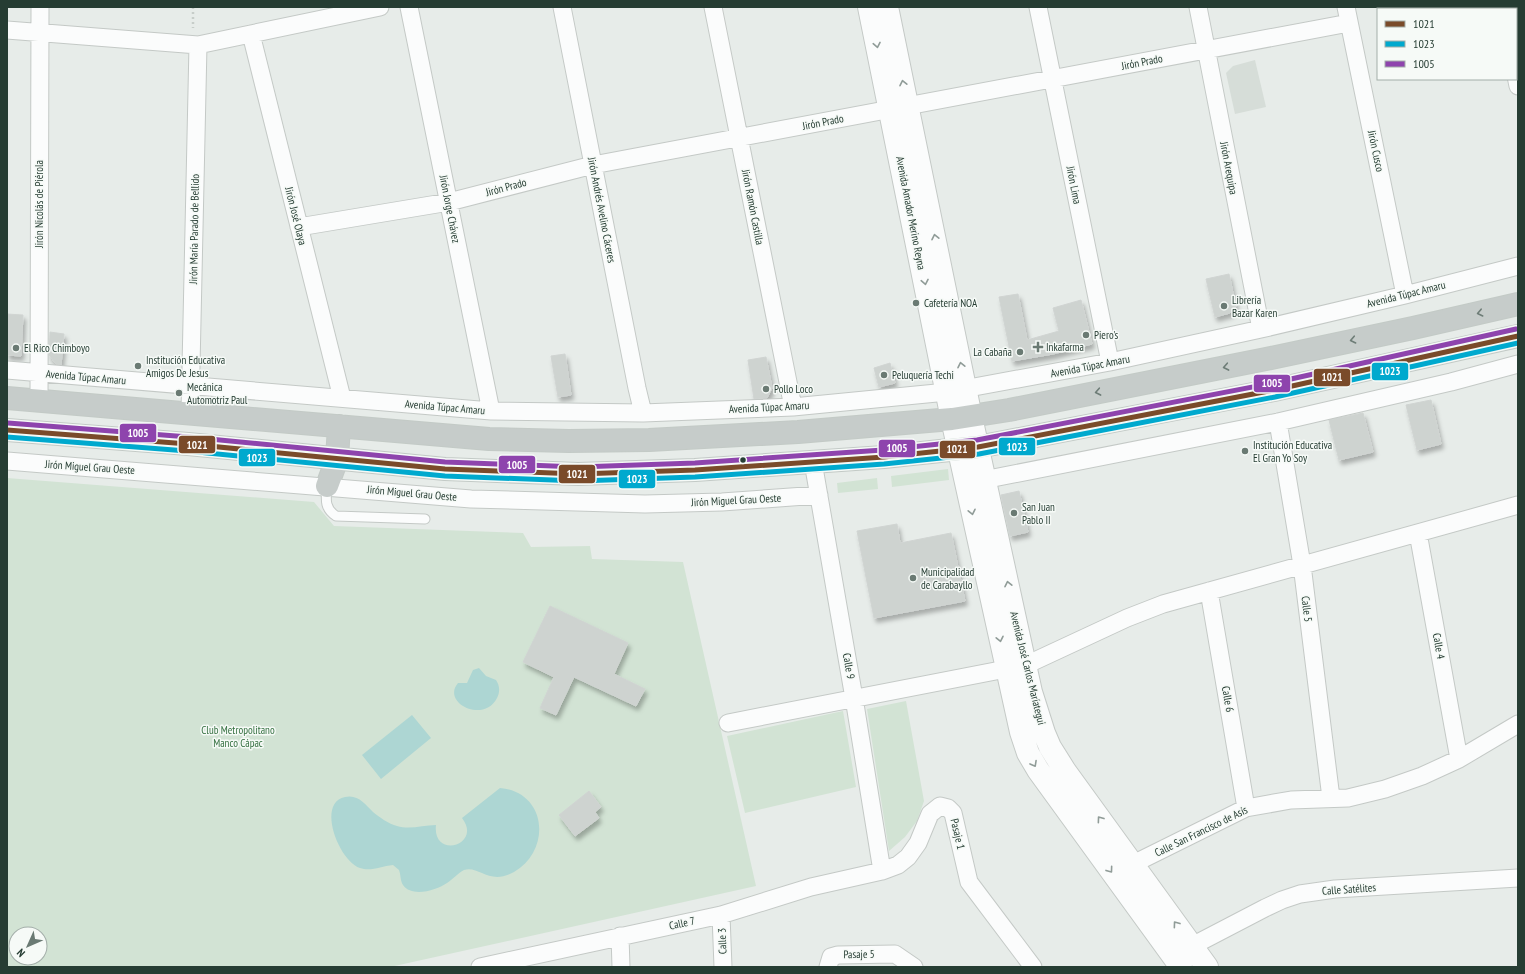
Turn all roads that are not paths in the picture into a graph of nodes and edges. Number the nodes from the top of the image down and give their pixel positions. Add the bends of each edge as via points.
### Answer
1 (40, 7) edge
2 (380, 7) edge
3 (409, 7) edge
4 (562, 7) edge
5 (713, 7) edge
6 (869, 7) edge
7 (887, 7) edge
8 (1038, 7) edge
9 (1198, 7) edge
10 (1348, 15) edge
11 (7, 30) edge
12 (40, 33) junction
13 (251, 34) junction
14 (196, 44) junction
15 (1206, 50) junction
16 (1053, 79) junction
17 (899, 108) junction
18 (739, 138) junction
19 (593, 165) junction
20 (449, 202) junction
21 (299, 227) junction
22 (1518, 266) edge
23 (1405, 295) junction
24 (1518, 304) edge
25 (1261, 329) junction
26 (1518, 336) edge
27 (1266, 359) junction
28 (1110, 362) junction
29 (1518, 364) edge
30 (7, 370) edge
31 (39, 373) junction
32 (190, 386) junction
33 (956, 390) junction
34 (1274, 390) junction
35 (7, 398) edge
36 (342, 398) junction
37 (39, 401) junction
38 (793, 407) junction
39 (491, 411) junction
40 (190, 413) junction
41 (643, 413) junction
42 (962, 418) junction
43 (1278, 422) junction
44 (339, 426) junction
45 (7, 430) edge
46 (968, 448) junction
47 (337, 459) junction
48 (7, 461) edge
49 (813, 462) junction
50 (975, 481) junction
51 (327, 486) junction
52 (819, 496) junction
53 (1518, 505) edge
54 (425, 519) dead end
55 (1418, 533) junction
56 (1302, 565) junction
57 (1209, 591) junction
58 (1016, 667) junction
59 (854, 698) junction
60 (728, 723) dead end
61 (1518, 724) edge
62 (1459, 759) junction
63 (1331, 798) junction
64 (1246, 808) junction
65 (1133, 864) junction
66 (882, 871) junction
67 (1518, 878) edge
68 (721, 915) junction
69 (620, 936) junction
70 (1192, 946) junction
71 (511, 964) edge
72 (828, 966) edge
73 (480, 967) edge
74 (620, 967) edge
75 (723, 967) edge
76 (914, 967) edge
77 (1033, 967) edge
78 (1181, 967) edge
79 (1207, 967) edge

1 - 12 street, Jirón Nicolás de Piérola
2 - 13 street
3 - 20 street, Jirón Jorge Chávez
4 - 19 street, Jirón Andrés Avelino Cáceres
5 - 18 street, Jirón Ramón Castilla
6 -> 17 street, Avenida Amador Merino Reyna
17 -> 7 street, Avenida Amador Merino Reyna
8 - 16 street, Jirón Lima
9 - 15 street, Jirón Arequipa
10 - 15 street, Jirón Prado
10 - 23 street, Jirón Cusco
11 - 12 street
12 - 14 street
12 - 31 street, Jirón Nicolás de Piérola
13 - 14 street
13 - 21 street, Jirón José Olaya
14 - 32 street, Jirón María Parado de Bellido
15 - 16 street, Jirón Prado
15 - 25 street, Jirón Arequipa
16 - 17 street, Jirón Prado
16 - 28 street, Jirón Lima
17 - 18 street, Jirón Prado
17 - 33 street, Avenida Amador Merino Reyna
18 - 19 street, Jirón Prado
18 - 38 street, Jirón Ramón Castilla
19 - 20 street, Jirón Prado
19 - 41 street, Jirón Andrés Avelino Cáceres
20 - 21 street, Jirón Prado
20 - 39 street, Jirón Jorge Chávez
21 - 36 street, Jirón José Olaya
22 - 23 street, Avenida Túpac Amaru
23 - 25 street, Avenida Túpac Amaru
24 -> 27 highway
25 - 28 street, Avenida Túpac Amaru
26 - 34 highway
27 - 34 highway
27 -> 42 highway
28 - 33 street, Avenida Túpac Amaru
29 - 43 street
30 - 31 street, Avenida Túpac Amaru
31 - 32 street, Avenida Túpac Amaru
31 - 37 street, Jirón Nicolás de Piérola
32 - 36 street, Avenida Túpac Amaru
32 - 40 street, Jirón María Parado de Bellido
33 - 38 street, Avenida Túpac Amaru
33 - 42 street, Avenida Amador Merino Reyna
34 - 46 highway
35 - 37 highway
36 - 39 street, Avenida Túpac Amaru
37 - 40 highway
38 - 41 street, Avenida Túpac Amaru
39 - 41 street, Avenida Túpac Amaru
40 - 44 highway
42 - 44 highway via 798,432 649,440 489,439
42 - 46 street, Avenida José Carlos Maríategui
43 - 50 street
43 - 56 street, Calle 5
44 - 47 highway
45 - 47 highway
46 - 49 highway
46 - 50 street, Avenida José Carlos Maríategui
47 - 49 highway via 444,469 578,474
47 - 51 highway
48 - 51 street, Jirón Miguel Grau Oeste
49 - 52 street, Calle 9
50 - 58 street, Avenida José Carlos Maríategui
51 - 52 street, Jirón Miguel Grau Oeste via 471,498 645,504
51 - 54 lane via 326,504 336,516
52 - 59 street, Calle 9
53 - 55 street
55 - 56 street
55 - 62 street, Calle 4
56 - 57 street
56 - 63 street, Calle 5
57 - 58 street via 1163,604 1127,618
57 - 64 street, Calle 6
58 - 59 street
65 -> 58 street, Avenida José Carlos Maríategui via 1050,747 1031,692
58 -> 78 street, Avenida José Carlos Maríategui via 1021,732 1028,753
59 - 60 street
59 - 66 street, Calle 9
61 - 62 street, Calle San Francisco de Asís
62 - 63 street, Calle San Francisco de Asís via 1385,789 1348,798
63 - 64 street, Calle San Francisco de Asís via 1291,800
64 - 65 street, Calle San Francisco de Asís
70 -> 65 street, Avenida José Carlos Maríategui
66 - 68 street, Calle 7 via 811,887
66 - 77 street, Pasaje 1 via 898,865 908,857 918,843 930,814 940,806 948,808 953,813 969,882
67 - 70 street, Calle Satélites via 1335,889 1300,894 1282,900
68 - 69 street, Calle 7
68 - 75 street, Calle 3
69 - 71 street, Calle 7
69 - 74 street
70 - 79 street, Avenida José Carlos Maríategui
71 - 73 street, Calle 7
72 - 76 street, Pasaje 5 via 831,957 838,955 895,954

